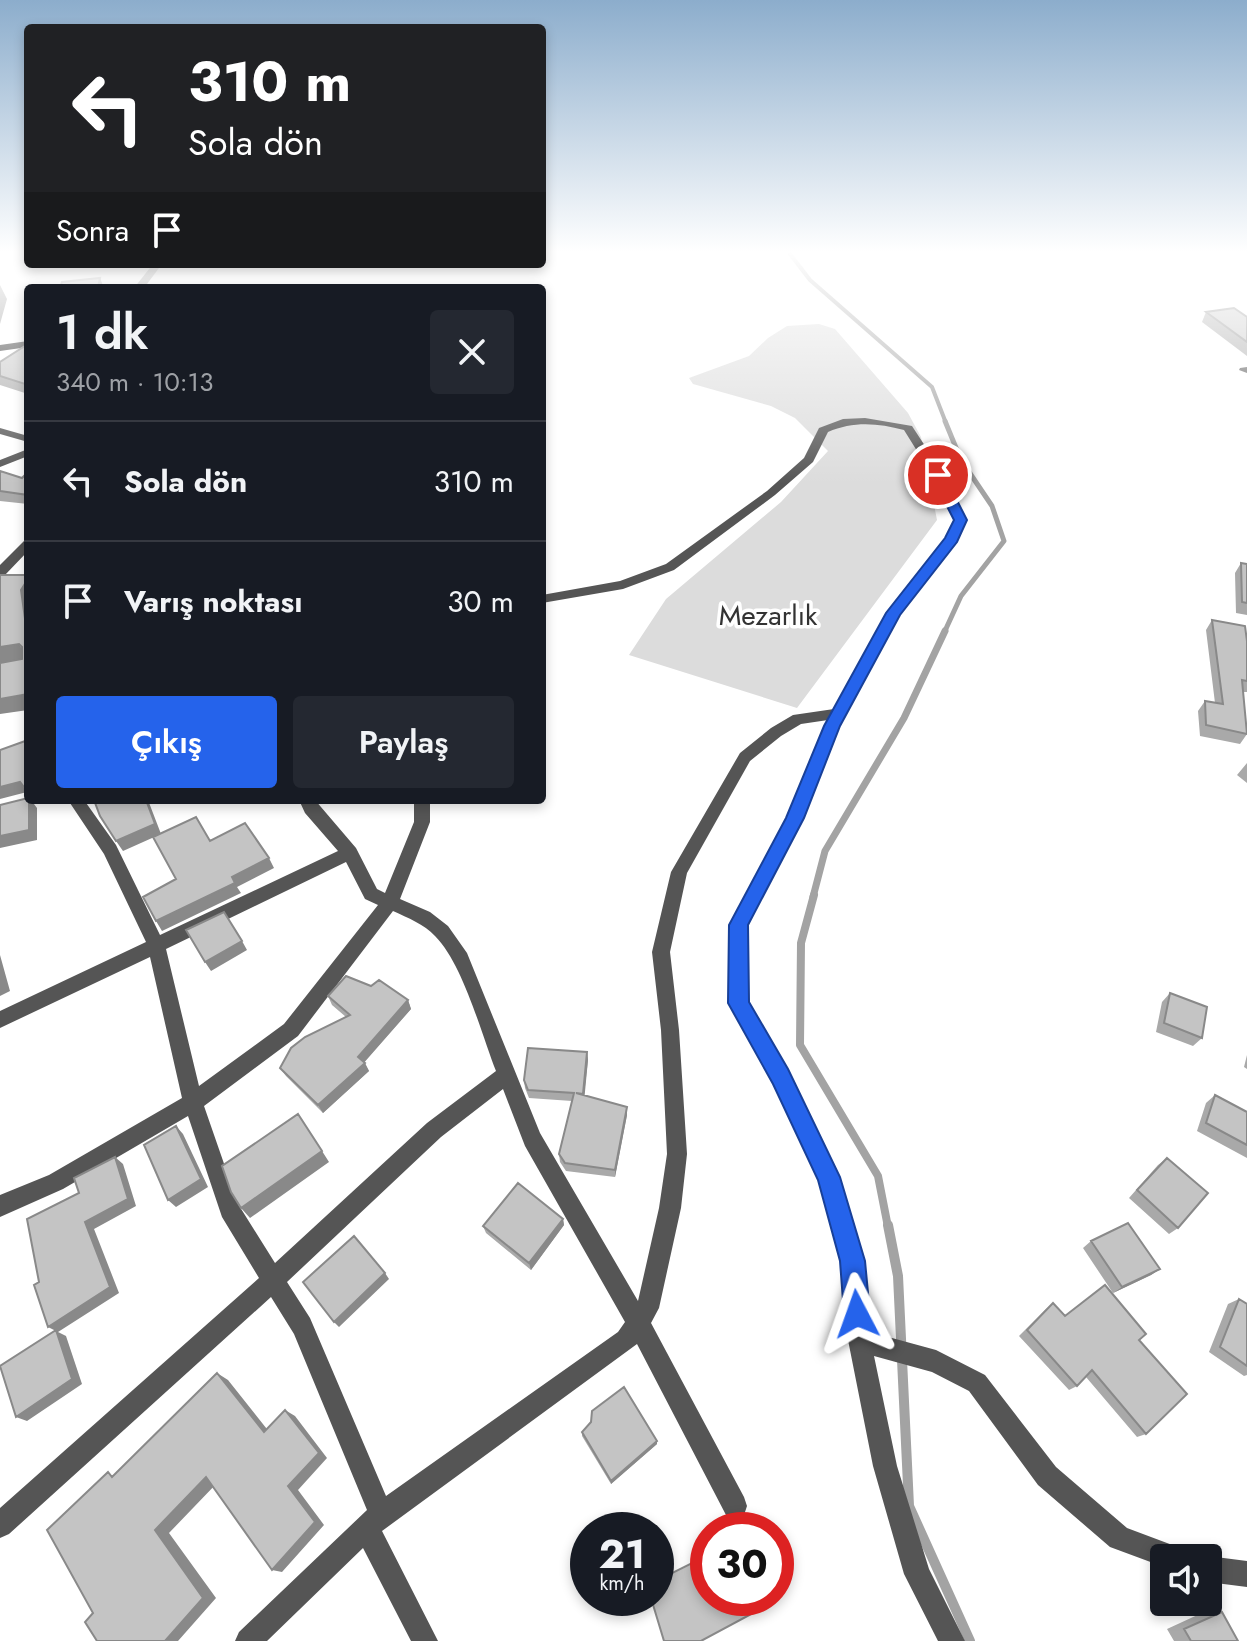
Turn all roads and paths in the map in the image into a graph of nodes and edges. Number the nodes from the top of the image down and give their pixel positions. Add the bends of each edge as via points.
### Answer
1 (24, 345) edge
2 (0, 348) edge
3 (24, 352) edge
4 (14, 356) edge
5 (0, 431) edge
6 (24, 438) edge
7 (24, 454) edge
8 (0, 464) edge
9 (24, 548) edge
10 (0, 572) edge
11 (546, 598) edge
12 (839, 713) junction
13 (79, 804) edge
14 (309, 804) edge
15 (422, 804) edge
16 (350, 853) junction
17 (390, 902) junction
18 (157, 947) junction
19 (0, 1020) edge
20 (506, 1075) junction
21 (193, 1102) junction
22 (0, 1206) edge
23 (273, 1280) junction
24 (638, 1322) junction
25 (869, 1344) junction
26 (735, 1506) dead end
27 (374, 1521) junction
28 (0, 1525) edge
29 (1150, 1549) edge
30 (1222, 1571) edge
31 (1247, 1574) edge
32 (248, 1641) edge
33 (425, 1641) edge
34 (952, 1641) edge

1 - 2 street
3 - 4 street
5 - 6 street
7 - 8 street
9 - 10 street
11 - 12 street via 623,585 670,567 771,493 809,460 823,430 835,424 873,421 908,428 961,520 893,613
12 - 24 street via 798,719 745,757 679,872 661,952 677,1154 648,1308
12 - 25 street via 795,818 739,925 739,1003 829,1177
13 - 18 street via 110,850
14 - 16 street
15 - 17 street via 422,822
16 - 17 street via 371,894
16 - 18 street
17 - 20 street via 442,931 461,958
17 - 21 street via 291,1030
18 - 19 street
18 - 21 street
20 - 23 street via 434,1130
20 - 24 street via 532,1139
21 - 22 street via 56,1182
21 - 23 street via 229,1210
23 - 27 street via 302,1326
23 - 28 street
24 - 26 street
24 - 27 street via 626,1340
25 - 29 street via 936,1362 977,1383 1047,1476 1119,1538
25 - 34 street via 885,1466 917,1574
27 - 32 street
27 - 33 street
30 - 31 street

